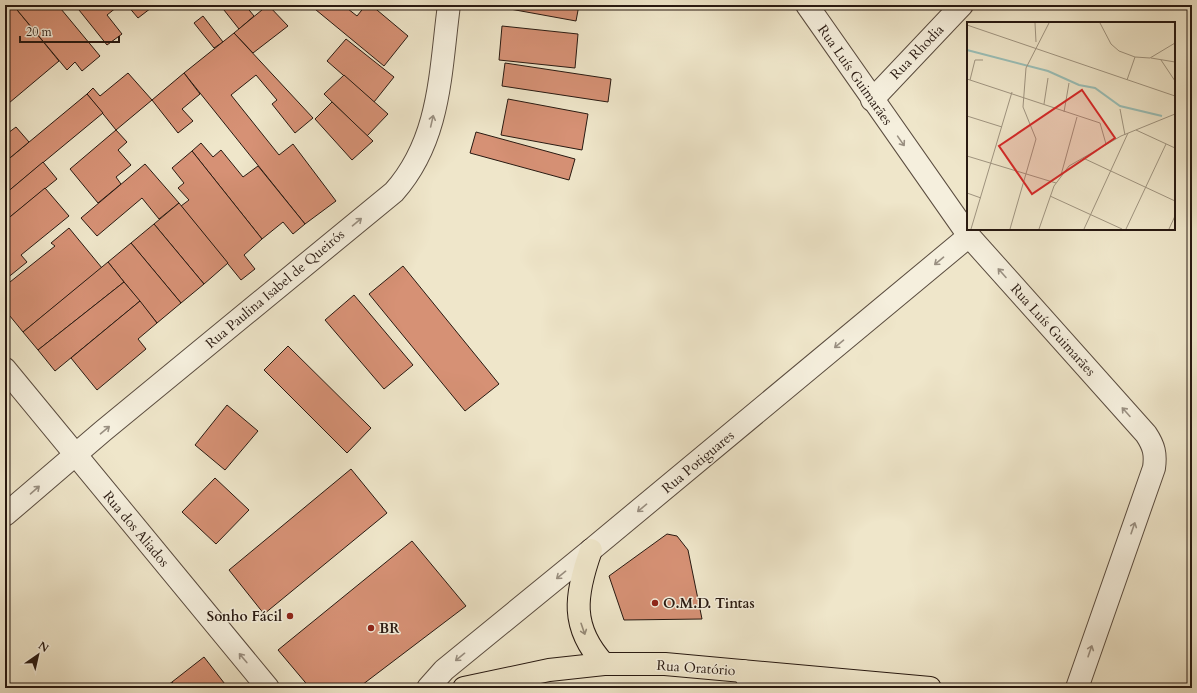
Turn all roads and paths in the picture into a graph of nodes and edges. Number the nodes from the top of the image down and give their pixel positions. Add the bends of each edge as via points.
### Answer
1 (449, 5) edge
2 (807, 5) edge
3 (962, 5) edge
4 (872, 100) junction
5 (969, 236) junction
6 (5, 369) edge
7 (75, 455) junction
8 (5, 515) edge
9 (591, 550) junction
10 (604, 664) junction
11 (748, 679) edge
12 (268, 688) edge
13 (428, 688) edge
14 (464, 688) edge
15 (930, 688) edge
16 (1077, 688) edge

7 -> 1 street, Rua Paulina Isabel de Queirós via 394,192 408,176 429,134 436,106
2 - 4 street, Rua Luís Guimarães
3 - 4 street, Rua Rhodia
4 -> 5 street, Rua Luís Guimarães
5 -> 9 street, Rua Potiguares
16 -> 5 street, Rua Luís Guimarães via 1154,468 1155,450 1146,434
6 - 7 street, Rua dos Aliados
8 -> 7 street, Rua Paulina Isabel de Queirós
12 -> 7 street, Rua dos Aliados
9 -> 10 main road via 582,575 577,602 587,640
9 -> 13 street, Rua Potiguares via 444,670
10 - 11 main road, Rua Oratório via 665,664
10 - 14 main road, Rua Oratório via 549,670
11 - 15 main road, Rua Oratório

